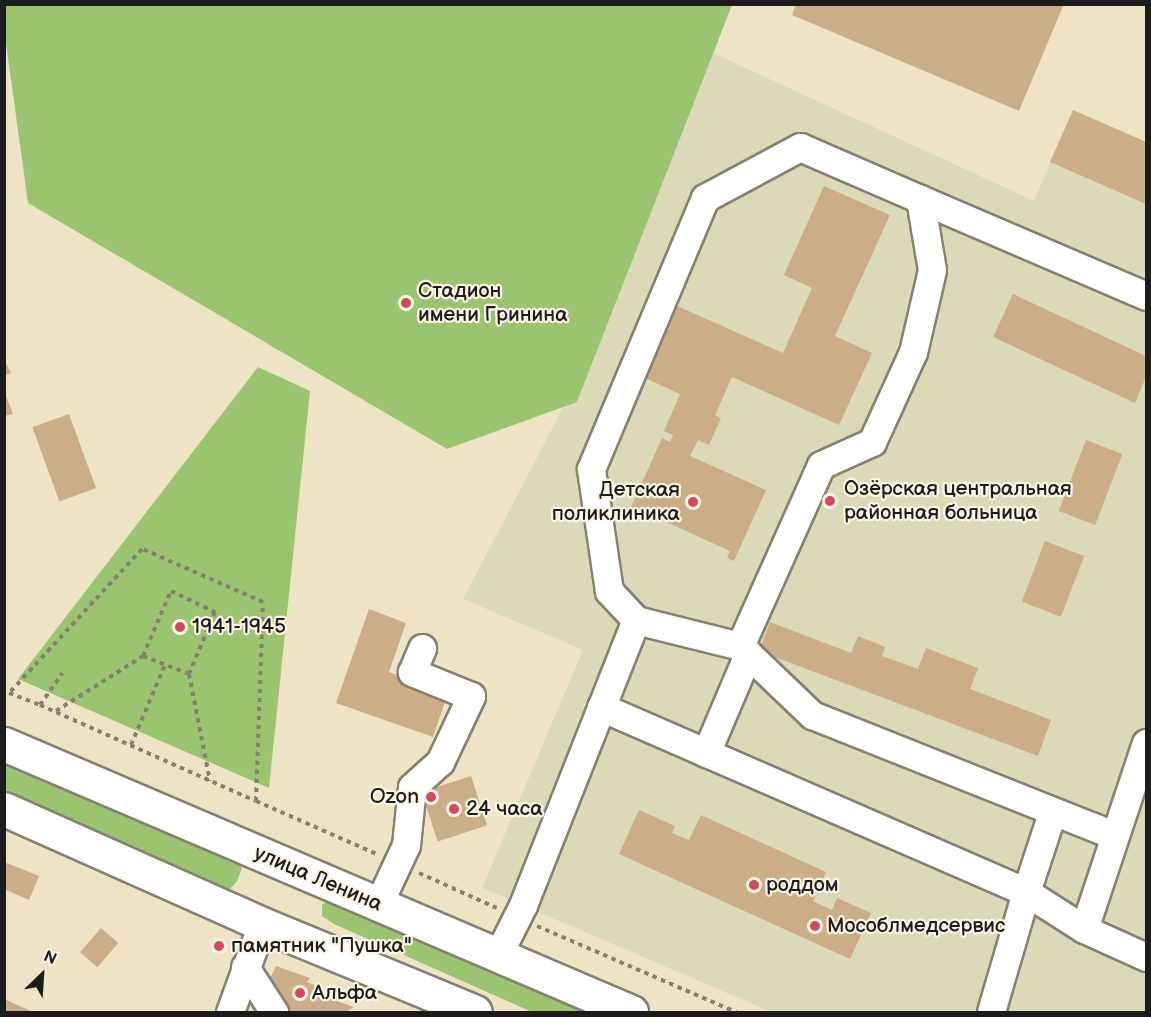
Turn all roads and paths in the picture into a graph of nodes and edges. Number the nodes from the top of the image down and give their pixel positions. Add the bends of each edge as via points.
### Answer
1 (920, 199) junction
2 (1146, 296) edge
3 (636, 620) junction
4 (422, 648) dead end
5 (744, 650) junction
6 (143, 656) junction
7 (165, 665) junction
8 (62, 673) dead end
9 (189, 674) junction
10 (40, 705) junction
11 (600, 707) junction
12 (56, 711) junction
13 (1146, 743) edge
14 (4, 744) edge
15 (131, 745) junction
16 (706, 753) junction
17 (210, 781) junction
18 (4, 809) edge
19 (1052, 813) junction
20 (1113, 835) junction
21 (1026, 892) junction
22 (378, 905) junction
23 (262, 924) junction
24 (1084, 929) junction
25 (498, 955) junction
26 (1146, 957) edge
27 (245, 967) junction
28 (230, 1012) edge
29 (274, 1012) edge
30 (475, 1012) edge
31 (631, 1012) edge
32 (991, 1012) edge

1 - 2 street
1 - 3 street via 800,147 705,198 591,469 609,591
1 - 5 street via 932,270 913,352 872,442 821,465
3 - 5 street
3 - 11 street
4 - 22 street via 412,672 471,696 440,762 412,787 406,845
5 - 16 street
5 - 19 street via 812,715
6 - 7 path
6 - 9 path via 171,591 215,612
6 - 12 path
7 - 9 path
7 - 15 path
8 - 10 path
9 - 17 path
10 - 12 path
10 - 17 path via 9,693 142,549 241,592 263,602 256,801
11 - 16 street
11 - 25 street via 523,905
12 - 15 path
13 - 20 street
14 - 22 main road, улица Ленина
15 - 17 path
16 - 21 street
18 - 23 main road
19 - 20 street
19 - 21 street
20 - 24 street
21 - 24 street
21 - 32 street
22 - 25 main road, улица Ленина
23 - 27 street
23 - 30 main road
24 - 26 street
25 - 31 main road, улица Ленина
27 - 28 street
27 - 29 street

